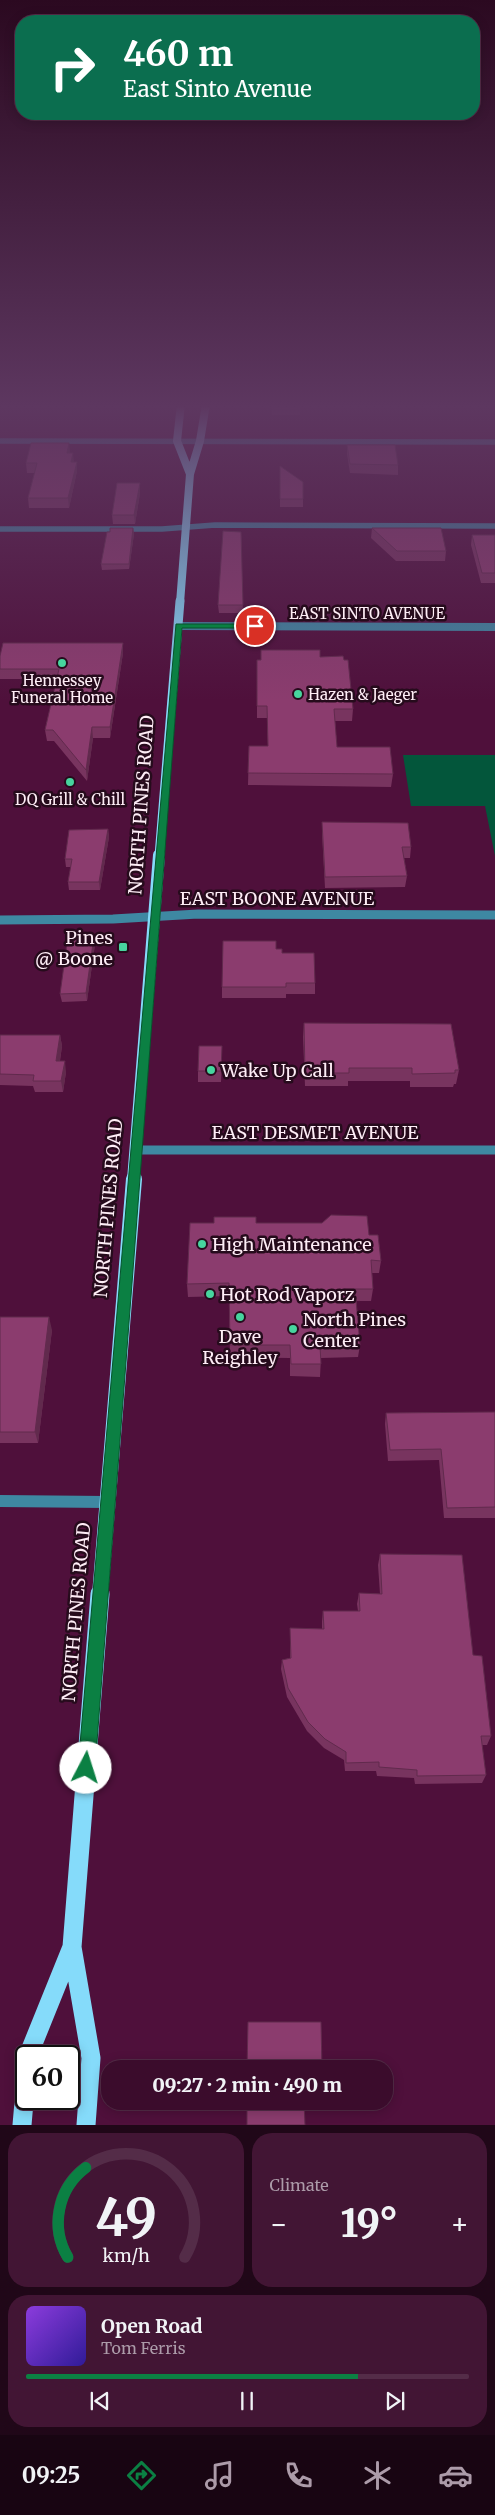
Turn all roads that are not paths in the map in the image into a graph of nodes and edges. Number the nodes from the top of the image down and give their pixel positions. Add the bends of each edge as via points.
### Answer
1 (188, 503) edge
2 (495, 526) edge
3 (186, 527) junction
4 (0, 529) edge
5 (178, 626) junction
6 (495, 627) edge
7 (495, 915) edge
8 (156, 916) junction
9 (0, 920) edge
10 (135, 1150) junction
11 (495, 1150) edge
12 (0, 1501) edge
13 (107, 1502) junction
14 (72, 1947) junction
15 (31, 2045) edge
16 (23, 2110) edge
17 (22, 2125) edge
18 (86, 2125) edge

1 - 3 main road, NORTH PINES ROAD
2 - 3 street
3 - 4 street
3 - 5 main road, NORTH PINES ROAD
5 - 6 street, EAST SINTO AVENUE
5 - 8 main road, NORTH PINES ROAD
7 - 8 street, EAST BOONE AVENUE
8 - 9 street, EAST BOONE AVENUE via 113,920
8 - 10 main road, NORTH PINES ROAD
10 - 11 street, EAST DESMET AVENUE
10 - 13 main road, NORTH PINES ROAD
12 - 13 street
13 - 14 main road, NORTH PINES ROAD
14 - 15 main road, NORTH PINES ROAD
14 - 18 main road, NORTH PINES ROAD via 91,2058
16 - 17 main road

